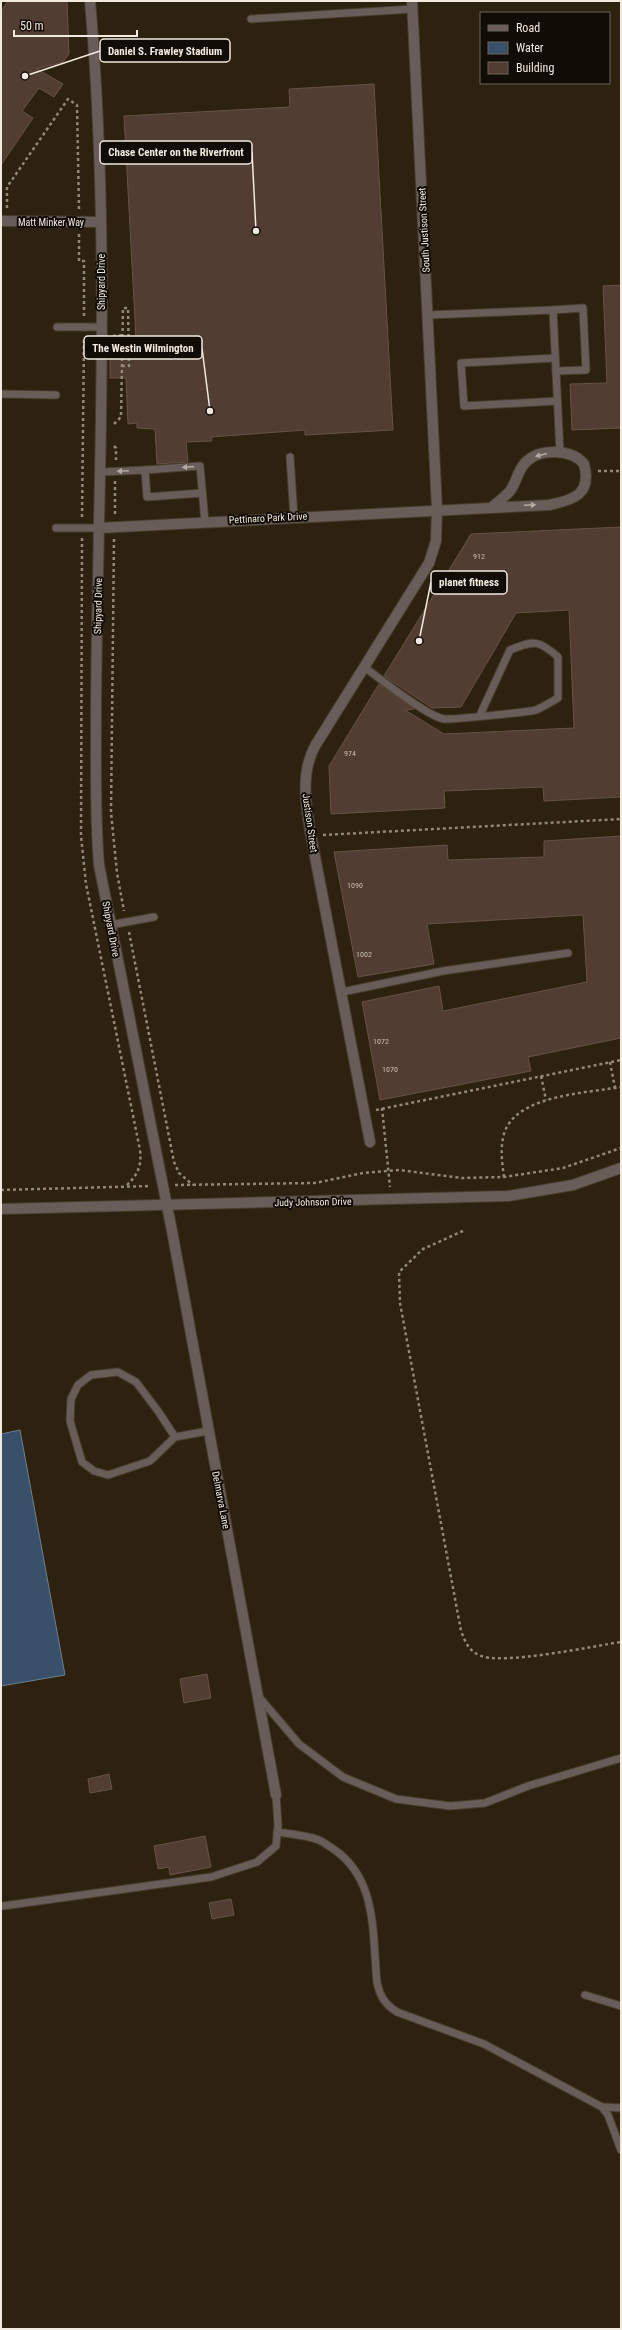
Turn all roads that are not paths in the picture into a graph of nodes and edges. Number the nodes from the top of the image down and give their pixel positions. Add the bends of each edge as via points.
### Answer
1 (90, 1) edge
2 (412, 5) edge
3 (251, 18) dead end
4 (1, 221) edge
5 (101, 222) junction
6 (553, 310) junction
7 (428, 315) junction
8 (57, 327) dead end
9 (101, 327) junction
10 (555, 358) junction
11 (556, 371) junction
12 (1, 394) edge
13 (56, 395) dead end
14 (557, 401) junction
15 (560, 452) junction
16 (290, 457) dead end
17 (145, 470) junction
18 (100, 472) junction
19 (202, 493) junction
20 (492, 507) junction
21 (437, 509) junction
22 (294, 517) junction
23 (204, 522) junction
24 (56, 528) dead end
25 (99, 528) junction
26 (364, 667) junction
27 (480, 715) junction
28 (154, 917) dead end
29 (110, 925) junction
30 (568, 953) dead end
31 (342, 992) junction
32 (370, 1142) dead end
33 (621, 1168) edge
34 (166, 1205) junction
35 (1, 1209) edge
36 (208, 1431) junction
37 (175, 1437) junction
38 (258, 1696) junction
39 (621, 1758) edge
40 (276, 1794) joint
41 (277, 1832) junction
42 (3, 1906) dead end
43 (586, 1995) dead end
44 (621, 2006) edge
45 (602, 2107) junction
46 (621, 2108) edge
47 (621, 2150) edge

1 - 5 street, Shipyard Drive via 98,118
2 - 3 lane
2 - 7 street, South Justison Street
4 - 5 street, Matt Minker Way
5 - 9 street, Shipyard Drive
6 - 7 lane
6 - 10 lane
6 - 11 lane via 583,308 586,370
7 - 21 street, South Justison Street
8 - 9 lane
9 - 18 street, Shipyard Drive
10 - 11 lane
10 - 14 lane via 461,363 464,406
11 - 14 lane
12 - 13 lane
14 - 15 lane
15 -> 20 street via 537,455 526,461 511,490
20 -> 15 street, Pettinaro Park Drive via 549,505 570,500 582,492 586,483 586,471 579,458 573,454
16 - 22 lane
17 -> 18 lane
17 - 19 lane via 147,496
19 -> 17 lane via 200,466
18 - 25 street, Shipyard Drive
19 - 23 lane
20 - 21 street, Pettinaro Park Drive
21 - 22 street, Pettinaro Park Drive
21 - 26 street, Justison Street via 436,541 429,563
22 - 23 street, Pettinaro Park Drive
23 - 25 street, Pettinaro Park Drive
24 - 25 lane
25 - 29 street, Shipyard Drive via 96,822 99,865
26 - 27 lane via 418,706 444,719
26 - 31 street, Justison Street via 310,754 305,786 311,836
27 - 27 lane via 535,710 558,698 558,657 544,644 525,643 510,650
28 - 29 lane
29 - 34 street, Shipyard Drive
30 - 31 lane via 443,971
31 - 32 street, Justison Street
33 - 34 street, Judy Johnson Drive via 578,1183 536,1192 494,1196
34 - 35 street, Judy Johnson Drive
34 - 36 street, Delmarva Lane
36 - 37 lane
36 - 38 street, Delmarva Lane
37 - 37 lane via 136,1382 118,1372 91,1375 78,1385 72,1399 70,1421 82,1462 94,1471 108,1475 150,1461
38 - 39 lane via 299,1744 343,1777 396,1798 450,1806 486,1803 528,1786
38 - 40 street, Delmarva Lane
40 - 41 lane
41 - 42 lane via 276,1846 257,1862 211,1877
41 - 45 lane via 320,1840 346,1858 357,1872 368,1899 380,1996 387,2005 397,2012 484,2044
43 - 44 lane
45 - 46 lane
45 - 47 lane via 608,2115

